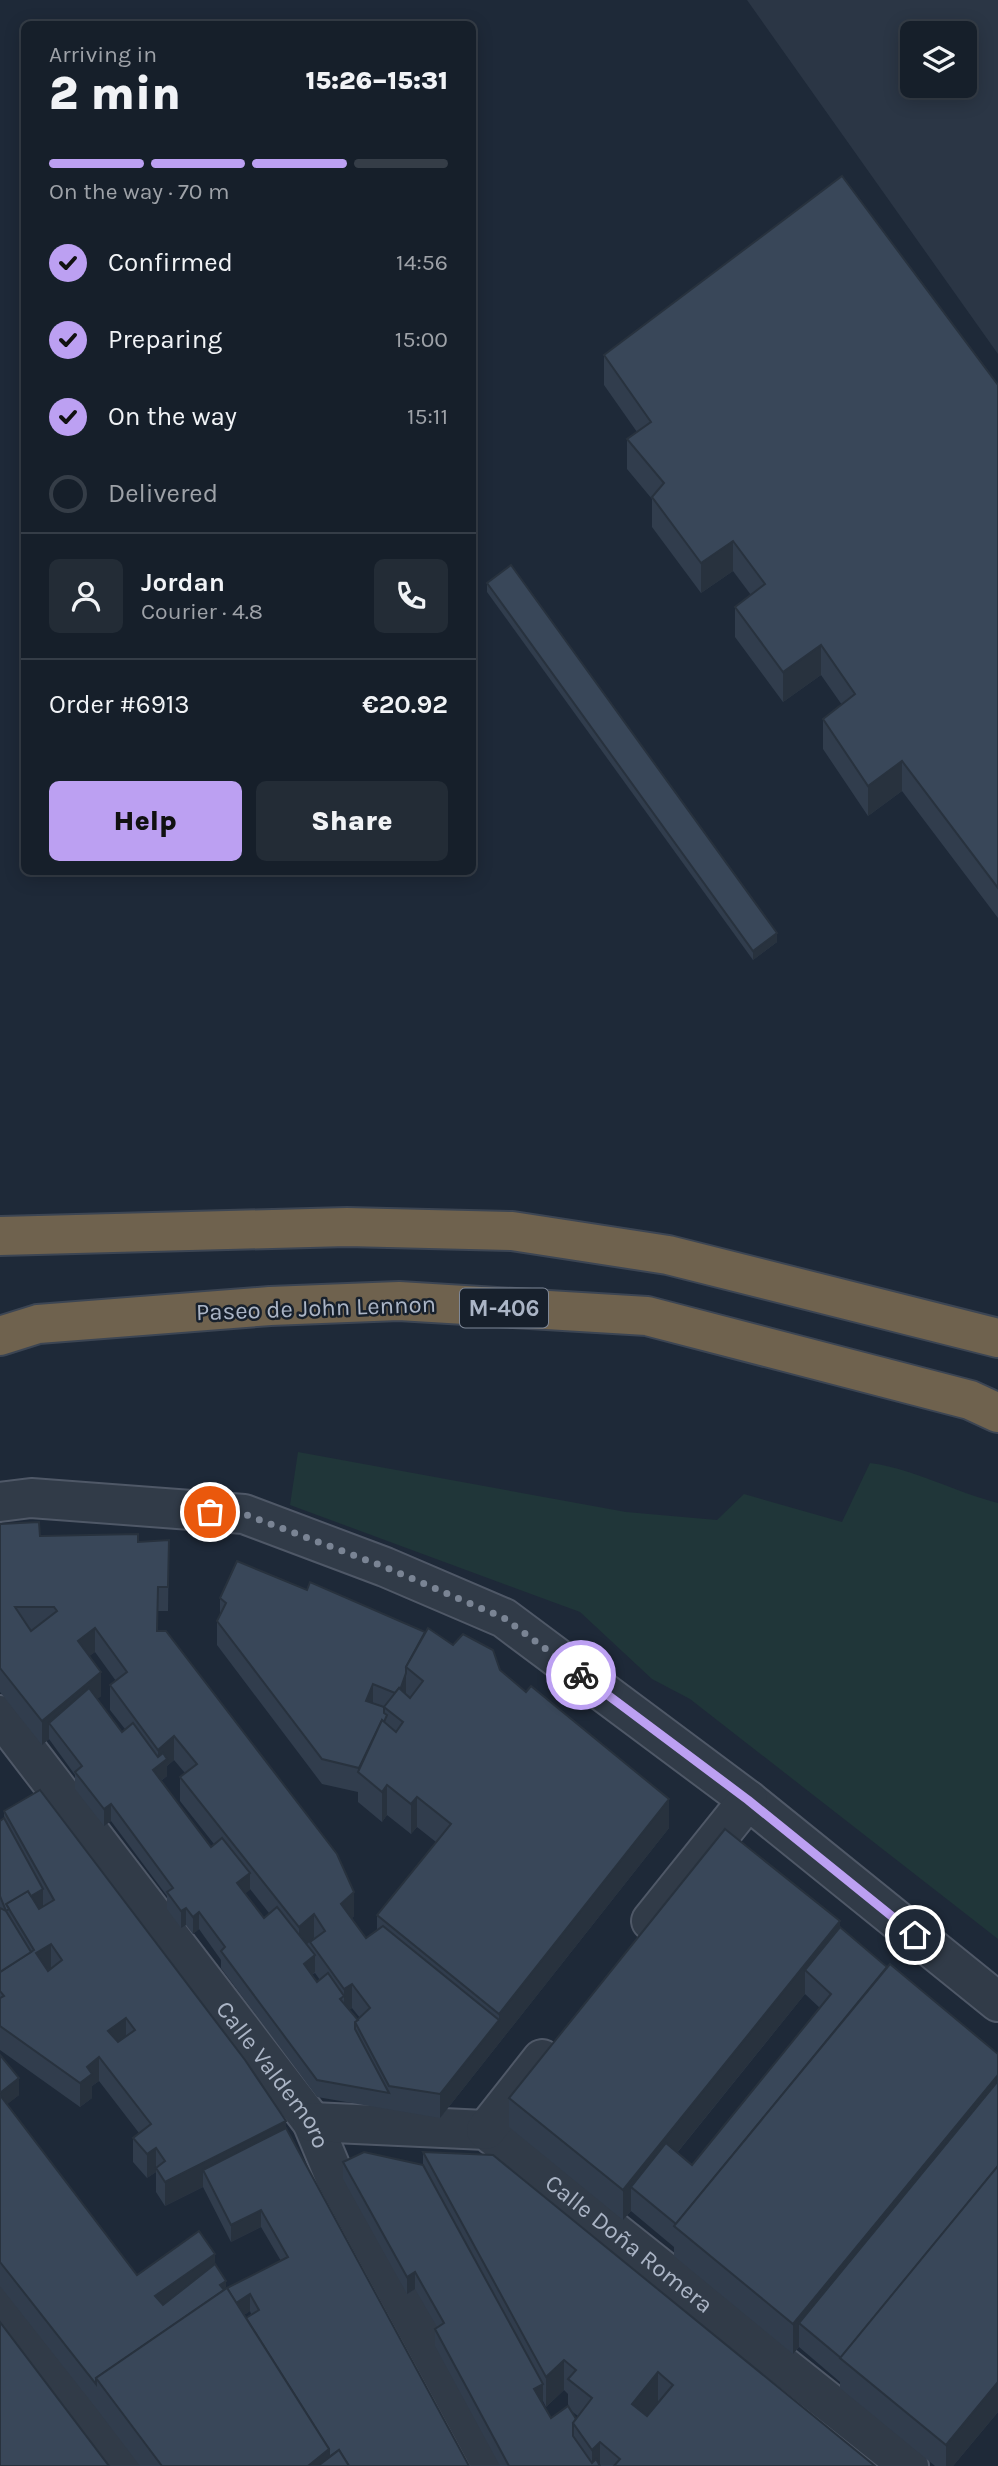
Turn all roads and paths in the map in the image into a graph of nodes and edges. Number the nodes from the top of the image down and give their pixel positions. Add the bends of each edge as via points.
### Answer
1 (0, 1236) edge
2 (0, 1336) edge
3 (998, 1338) edge
4 (998, 1413) edge
5 (0, 1502) edge
6 (1, 1718) edge
7 (748, 1800) junction
8 (629, 1949) edge
9 (998, 2002) edge
10 (562, 2034) edge
11 (312, 2122) junction
12 (486, 2130) junction
13 (0, 2295) edge
14 (132, 2466) edge
15 (492, 2466) edge
16 (909, 2466) edge

1 - 3 highway via 347,1227 512,1231 668,1255
2 - 4 highway, Paseo de John Lennon / M-406 via 37,1324 399,1301 647,1316 970,1400
5 - 7 street via 31,1498 244,1514 385,1567 504,1618
6 - 11 street, Calle Valdemoro
7 - 8 street
7 - 9 street
10 - 12 street
11 - 12 street
11 - 15 street, Calle Valdemoro via 334,2175
12 - 16 street, Calle Doña Romera
13 - 14 street

